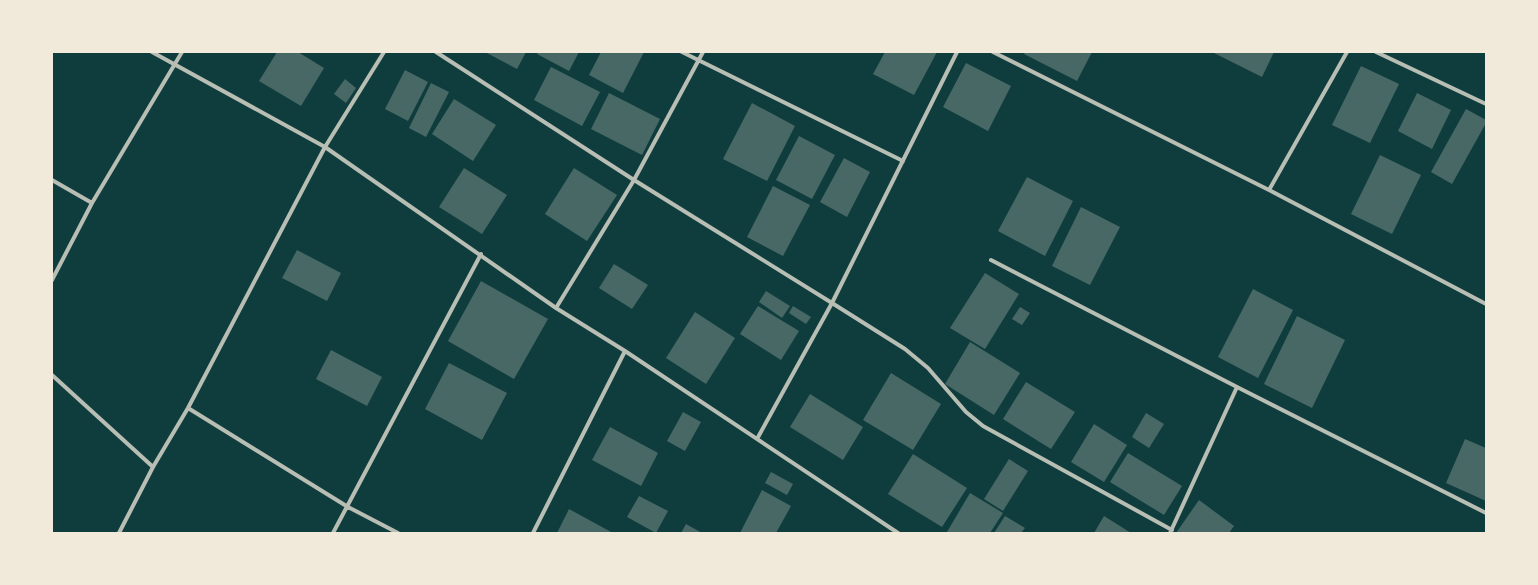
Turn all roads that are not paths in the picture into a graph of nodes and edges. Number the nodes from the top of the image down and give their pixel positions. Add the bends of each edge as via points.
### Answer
1 (152, 52) edge
2 (182, 52) edge
3 (384, 52) edge
4 (436, 52) edge
5 (682, 52) edge
6 (703, 52) edge
7 (957, 52) edge
8 (993, 52) edge
9 (1346, 52) edge
10 (1376, 52) edge
11 (699, 61) junction
12 (176, 64) junction
13 (1486, 104) edge
14 (325, 147) junction
15 (903, 161) junction
16 (52, 180) edge
17 (634, 180) junction
18 (1269, 190) junction
19 (92, 203) junction
20 (481, 254) junction
21 (991, 260) dead end
22 (52, 280) edge
23 (832, 304) junction
24 (1486, 304) edge
25 (556, 308) junction
26 (625, 351) junction
27 (52, 375) edge
28 (1237, 387) junction
29 (188, 408) junction
30 (757, 439) junction
31 (153, 466) junction
32 (348, 507) junction
33 (1486, 513) edge
34 (1171, 532) edge
35 (119, 533) edge
36 (333, 533) edge
37 (398, 533) edge
38 (533, 533) edge
39 (898, 533) edge

1 - 12 street
2 - 12 street
3 - 14 street
4 - 17 street
5 - 11 street
6 - 11 street
7 - 15 street
8 - 18 street
9 - 18 street
10 - 13 street
11 - 15 street
11 - 17 street
12 - 14 street
12 - 19 street
14 - 20 street
14 - 29 street
15 - 23 street
16 - 19 street
17 - 23 street
17 - 25 street
18 - 24 street
19 - 22 street
20 - 25 street
20 - 32 street
21 - 28 street
23 - 30 street
23 - 34 street via 905,349 928,368 966,412 983,426
25 - 26 street
26 - 30 street
26 - 38 street
27 - 31 street
28 - 33 street
28 - 34 street
29 - 31 street
29 - 32 street
30 - 39 street
31 - 35 street
32 - 36 street
32 - 37 street

